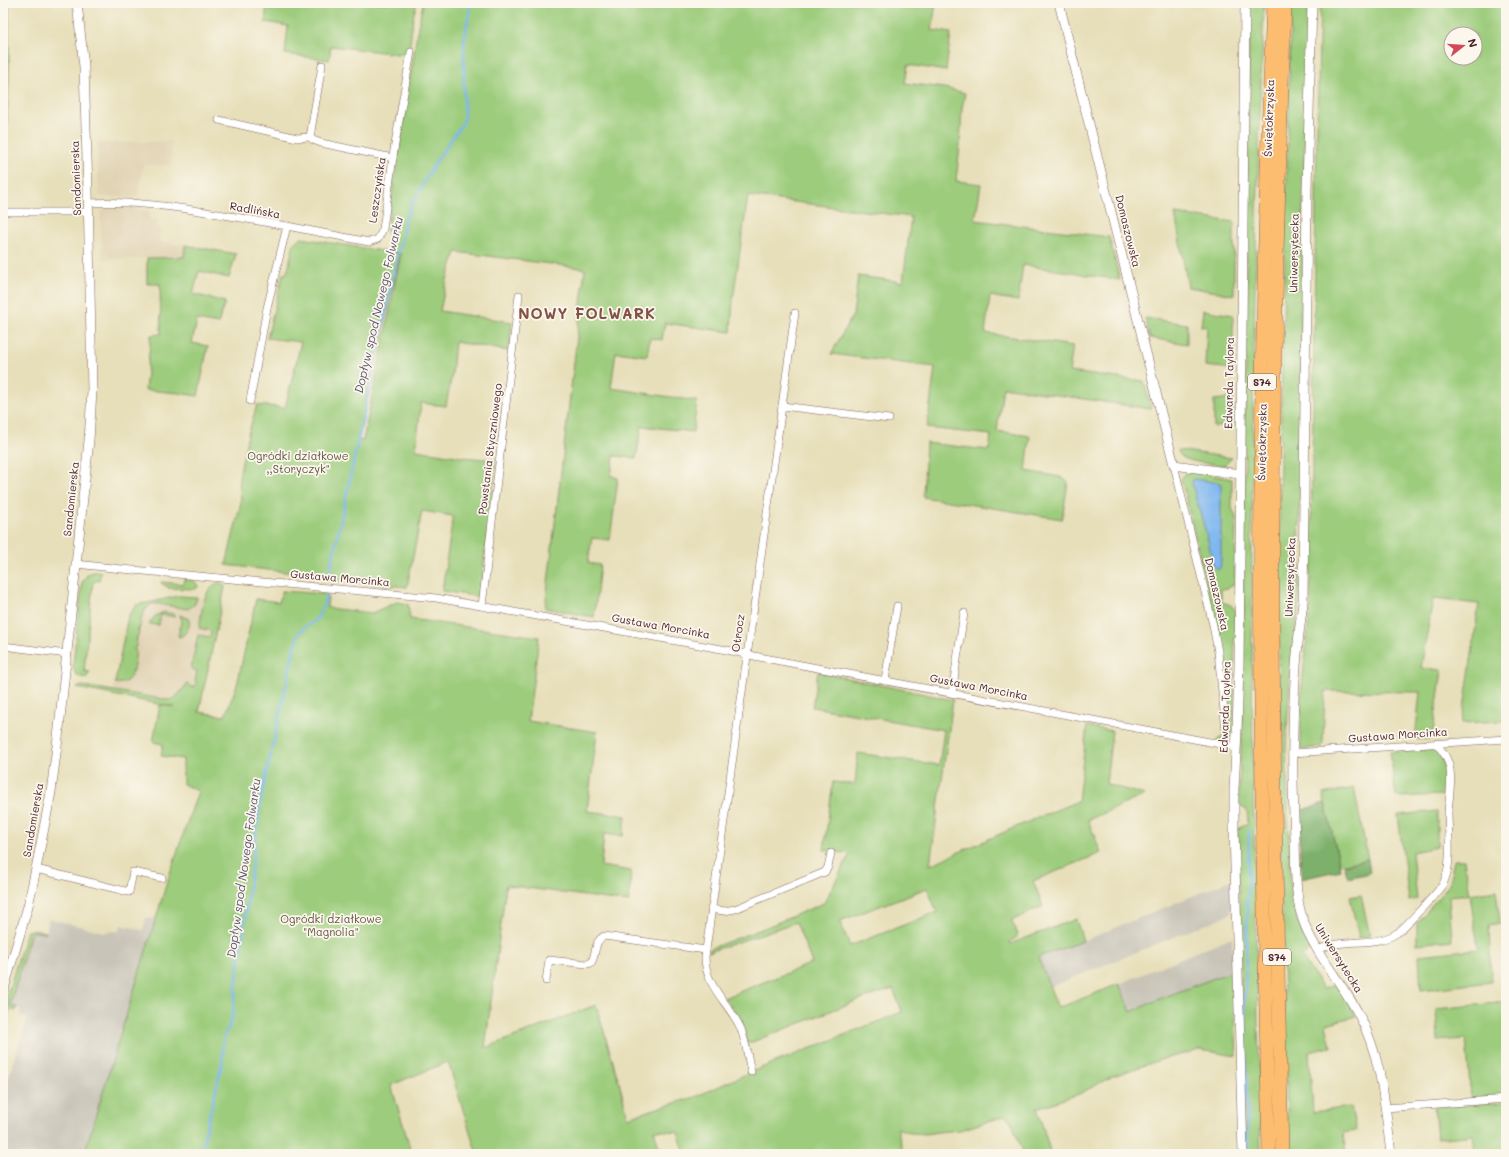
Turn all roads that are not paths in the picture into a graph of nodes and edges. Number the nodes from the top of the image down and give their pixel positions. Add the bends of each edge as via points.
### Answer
1 (77, 3) edge
2 (1059, 3) edge
3 (1246, 3) edge
4 (1273, 3) edge
5 (1285, 3) edge
6 (1312, 3) edge
7 (411, 52) dead end
8 (322, 65) dead end
9 (219, 120) dead end
10 (310, 137) junction
11 (393, 158) junction
12 (89, 208) junction
13 (3, 212) edge
14 (287, 226) junction
15 (520, 295) dead end
16 (795, 313) dead end
17 (250, 401) dead end
18 (782, 406) junction
19 (889, 419) dead end
20 (1174, 465) junction
21 (1240, 474) junction
22 (76, 564) junction
23 (482, 606) junction
24 (897, 606) dead end
25 (964, 613) dead end
26 (3, 646) edge
27 (67, 654) junction
28 (746, 654) junction
29 (885, 681) junction
30 (952, 693) junction
31 (1226, 731) dead end
32 (1506, 739) edge
33 (1436, 744) junction
34 (1236, 747) junction
35 (1292, 753) junction
36 (1268, 760) junction
37 (831, 853) dead end
38 (36, 869) junction
39 (162, 878) dead end
40 (711, 909) junction
41 (1318, 950) junction
42 (706, 954) junction
43 (546, 981) dead end
44 (3, 992) edge
45 (752, 1072) dead end
46 (1506, 1098) edge
47 (1386, 1108) junction
48 (1243, 1154) edge
49 (1269, 1154) edge
50 (1282, 1154) edge
51 (1391, 1154) edge

1 - 12 street, Sandomierska via 84,67
2 - 20 street, Domaszowska
3 - 21 street, Edwarda Taylora
4 - 36 highway, Świętokrzyska / S74 via 1262,403 1261,623
5 - 36 highway, Świętokrzyska / S74
6 - 35 street, Uniwersytecka via 1306,188 1303,603 1294,668
7 - 11 street, Leszczyńska
8 - 10 street
9 - 10 street via 297,138
10 - 11 street via 321,143
11 - 14 street, Leszczyńska via 383,229 378,240 369,242
12 - 13 street, Radlińska
12 - 14 street, Radlińska via 139,203
12 - 22 street, Sandomierska via 92,391
14 - 17 street, Radlińska via 268,303
15 - 23 street, Powstania Styczniowego
16 - 18 street, Otrocz
18 - 19 street
18 - 28 street, Otrocz
20 - 21 street
20 - 31 street, Domaszowska via 1213,625
21 - 34 street, Edwarda Taylora
22 - 23 street, Gustawa Morcinka via 424,597
22 - 27 street, Sandomierska
23 - 28 street, Gustawa Morcinka
24 - 29 street
25 - 30 street
26 - 27 street
27 - 38 street, Sandomierska via 54,770
28 - 29 street, Gustawa Morcinka
28 - 40 street, Otrocz
29 - 30 street, Gustawa Morcinka
30 - 34 street, Gustawa Morcinka
32 - 33 street, Gustawa Morcinka
33 - 35 street, Gustawa Morcinka
33 - 41 street via 1443,751 1450,769 1448,861 1442,885 1398,933 1386,939 1337,943
34 - 48 street, Edwarda Taylora via 1234,830
35 - 41 street, Uniwersytecka via 1298,897 1303,920
36 - 49 highway, S74
36 - 50 highway, S74
37 - 40 street via 825,872 735,909
38 - 39 street via 128,892 133,872
38 - 44 street, Sandomierska
40 - 42 street, Otrocz
41 - 47 street, Uniwersytecka via 1353,1003 1369,1035 1380,1071
42 - 43 street via 604,936 596,945 591,964 549,960
42 - 45 street, Otrocz via 708,978 741,1030
46 - 47 street
47 - 51 street, Uniwersytecka

